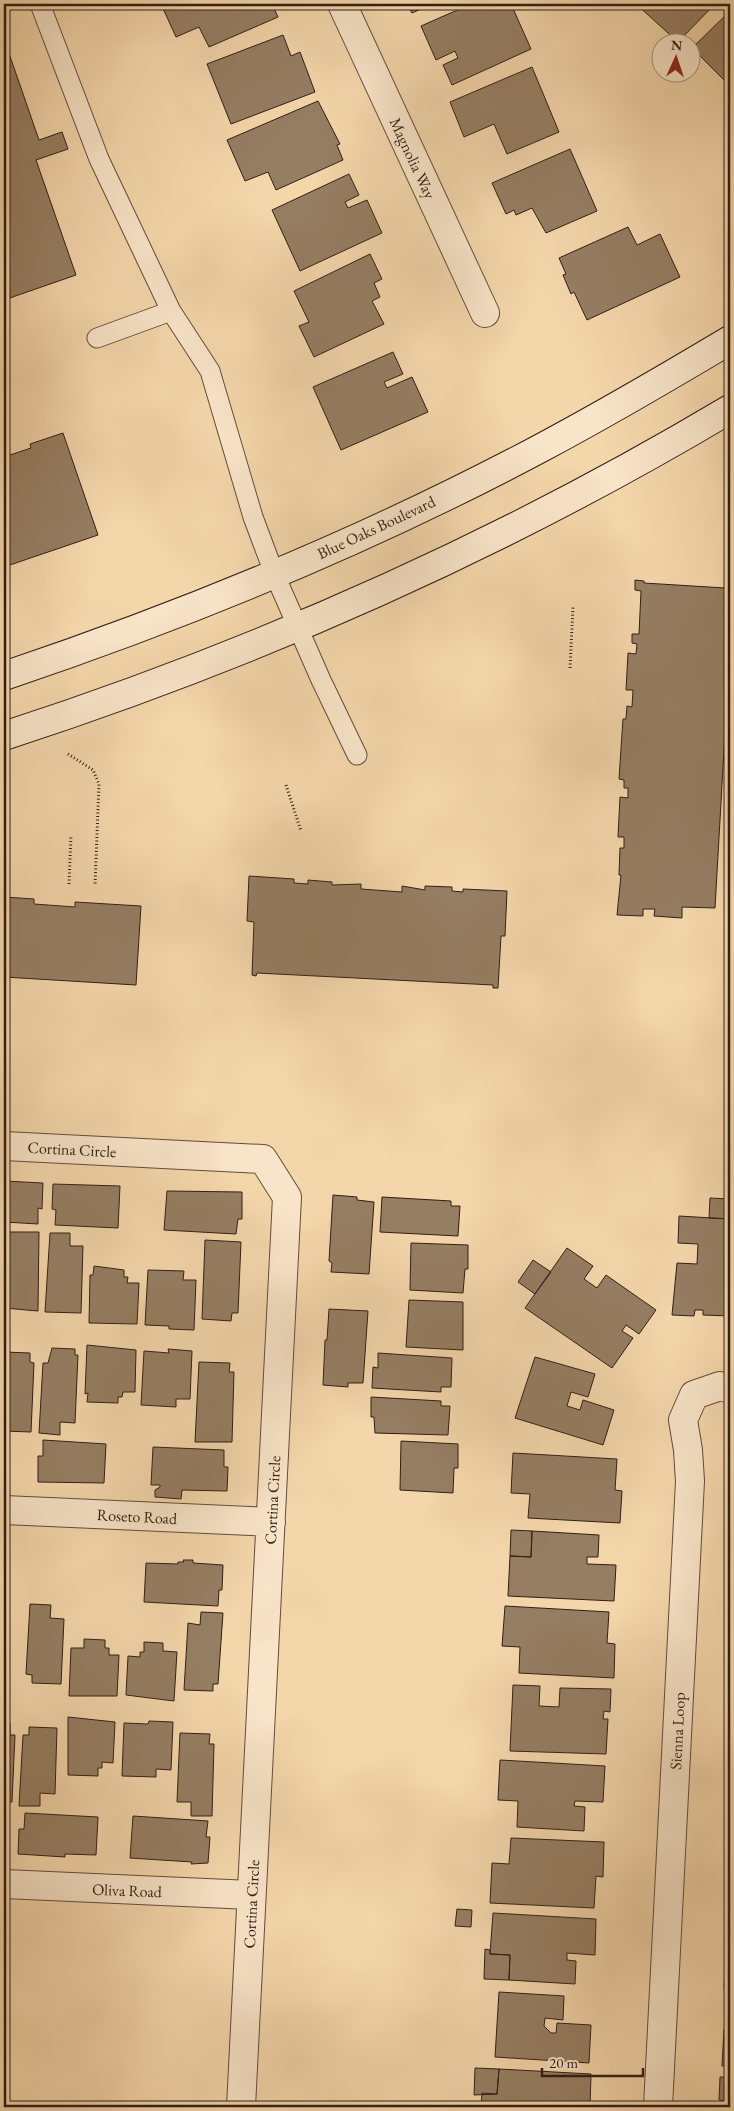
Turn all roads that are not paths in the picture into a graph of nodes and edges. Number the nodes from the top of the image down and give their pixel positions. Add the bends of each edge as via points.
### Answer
1 (40, 4) edge
2 (342, 4) edge
3 (171, 312) junction
4 (485, 313) dead end
5 (97, 338) dead end
6 (730, 340) edge
7 (730, 409) edge
8 (274, 573) junction
9 (298, 626) junction
10 (4, 676) edge
11 (4, 736) edge
12 (357, 754) dead end
13 (4, 1146) edge
14 (730, 1389) edge
15 (4, 1510) edge
16 (271, 1522) junction
17 (4, 1884) edge
18 (251, 1895) junction
19 (241, 2107) edge
20 (658, 2107) edge

1 - 3 lane via 99,159
2 - 4 street, Magnolia Way
3 - 5 lane
3 - 8 lane via 210,371 253,517
6 - 8 street, Blue Oaks Boulevard via 541,448
7 - 9 street via 550,508 456,555
8 - 9 lane
8 - 10 street, Blue Oaks Boulevard via 128,632
9 - 11 street via 146,688
9 - 12 lane
13 - 16 street, Cortina Circle via 264,1159 287,1197
14 - 20 street, Sienna Loop via 720,1386 694,1396 683,1420 690,1481
15 - 16 street, Roseto Road
16 - 18 street, Cortina Circle
17 - 18 street, Oliva Road
18 - 19 street, Cortina Circle

